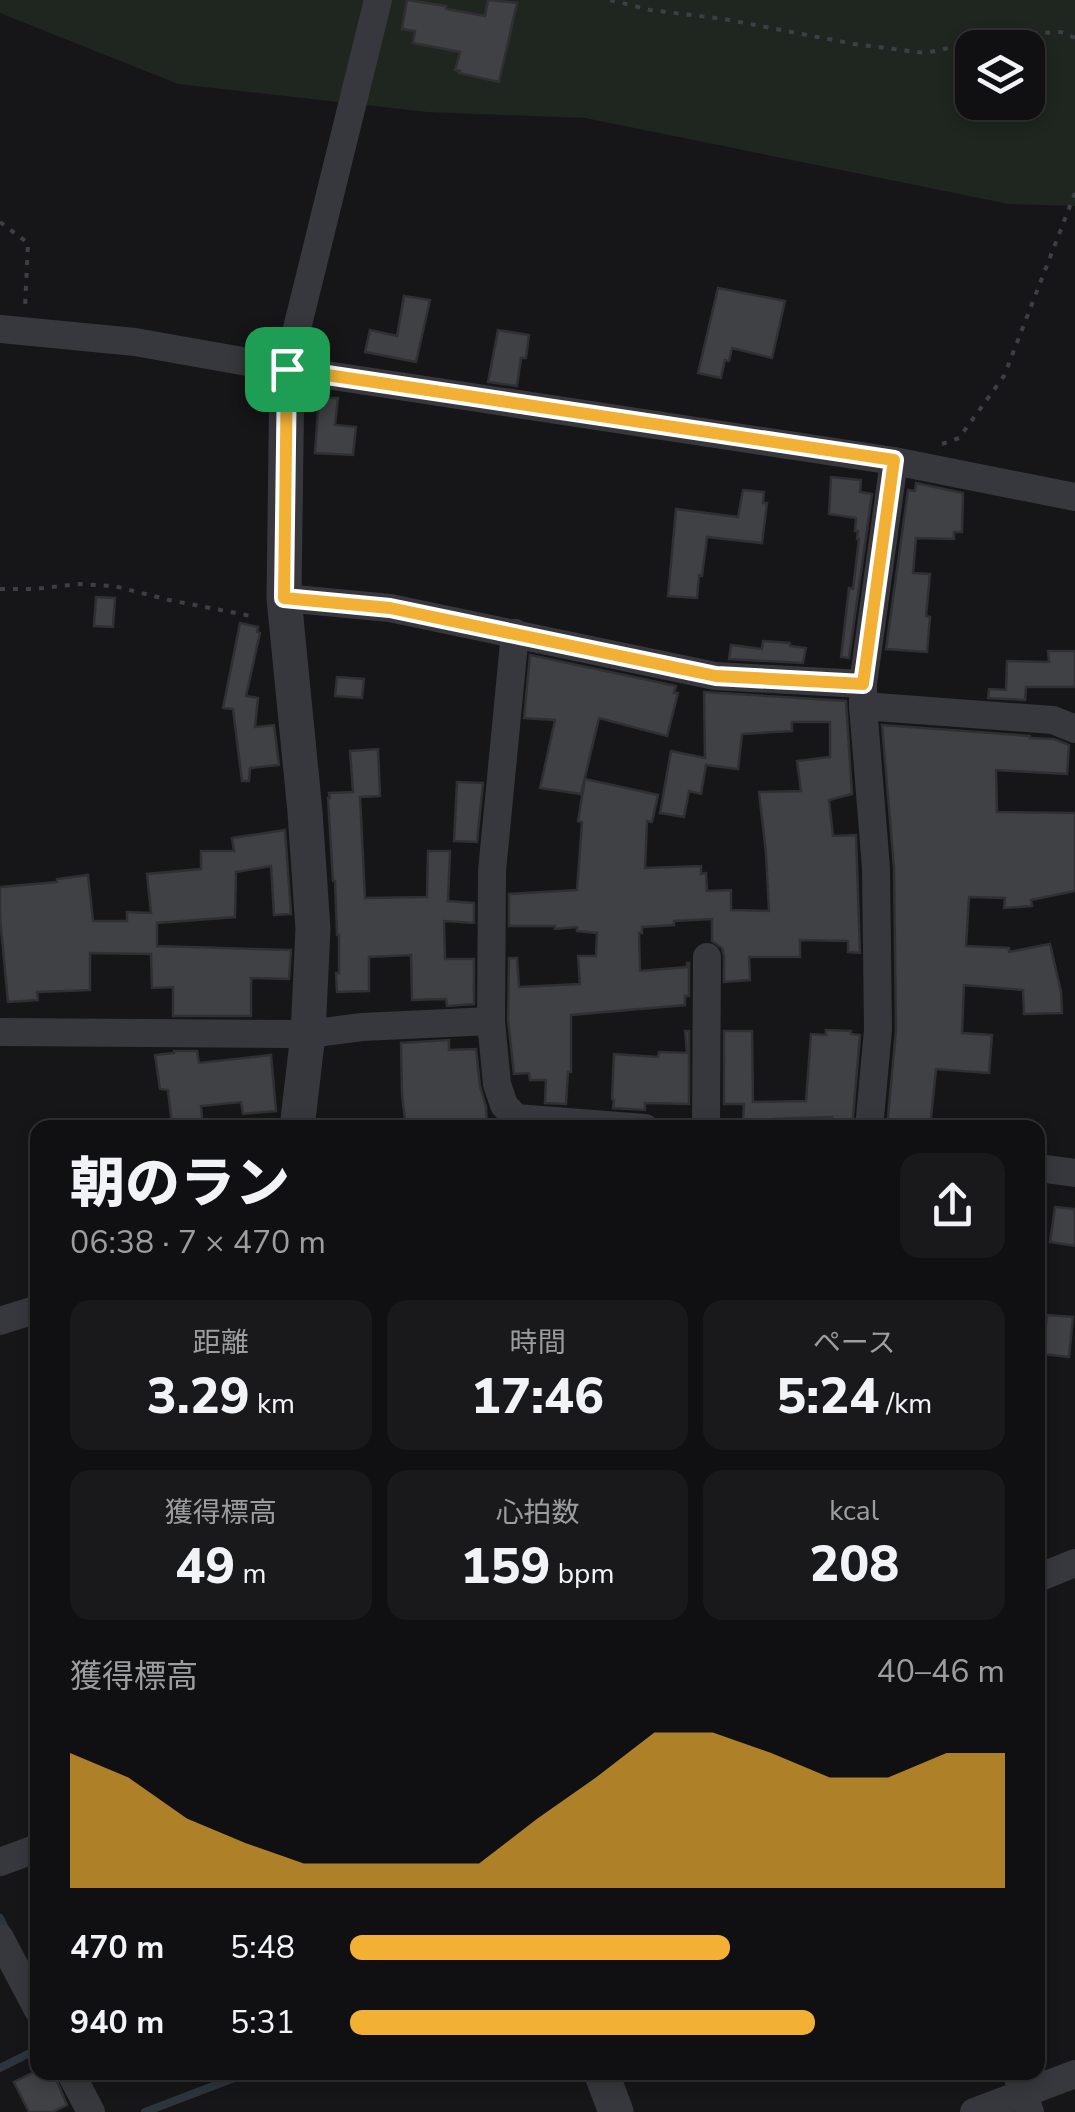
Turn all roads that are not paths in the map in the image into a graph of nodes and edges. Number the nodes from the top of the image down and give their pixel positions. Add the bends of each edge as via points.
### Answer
1 (378, 0) edge
2 (12, 330) edge
3 (287, 369) junction
4 (894, 460) junction
5 (1075, 497) edge
6 (285, 610) junction
7 (515, 633) junction
8 (863, 695) junction
9 (1075, 729) edge
10 (707, 958) dead end
11 (491, 1021) junction
12 (0, 1032) edge
13 (308, 1034) junction
14 (298, 1120) edge
15 (542, 1120) edge
16 (706, 1120) edge
17 (870, 1120) edge
18 (1045, 1169) edge
19 (1075, 1173) edge
20 (30, 1312) edge
21 (0, 1321) edge
22 (1075, 1562) edge
23 (1045, 1575) edge
24 (30, 1851) edge
25 (0, 1862) edge
26 (0, 1938) edge
27 (30, 1995) edge
28 (1075, 2074) edge
29 (74, 2080) edge
30 (604, 2080) edge
31 (1023, 2092) edge
32 (91, 2112) edge
33 (616, 2112) edge
34 (974, 2112) edge

1 - 3 street
2 - 3 street via 135,342
3 - 4 street
3 - 6 street
4 - 5 street
4 - 8 street
6 - 7 street via 390,608
6 - 13 street via 311,885
7 - 8 street via 716,676
7 - 11 street via 492,871
8 - 9 street via 1052,720
8 - 17 street via 876,868 878,1030
10 - 16 street
11 - 13 street
11 - 15 street via 504,1105 516,1118
12 - 13 street
13 - 14 street
18 - 19 street
20 - 21 street
22 - 23 street
24 - 25 street
26 - 27 street
28 - 31 street
29 - 32 street
30 - 33 street
31 - 34 street

